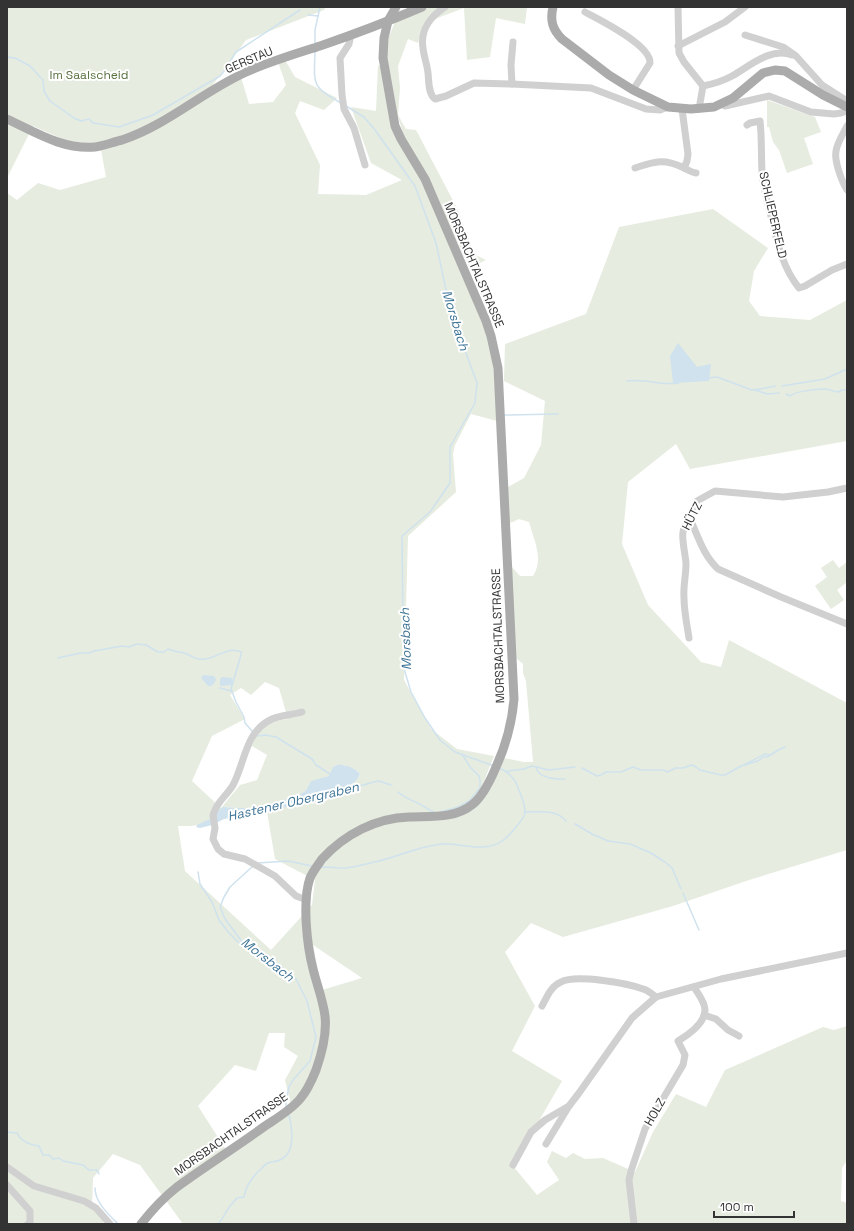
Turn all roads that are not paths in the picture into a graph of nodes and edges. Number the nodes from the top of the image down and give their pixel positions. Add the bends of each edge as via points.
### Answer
1 (396, 7) edge
2 (422, 7) edge
3 (445, 7) edge
4 (553, 7) edge
5 (678, 7) edge
6 (745, 7) edge
7 (586, 12) dead end
8 (388, 21) junction
9 (369, 28) junction
10 (351, 35) junction
11 (745, 35) dead end
12 (384, 40) junction
13 (513, 42) dead end
14 (779, 45) junction
15 (678, 46) junction
16 (778, 53) junction
17 (796, 56) junction
18 (512, 84) junction
19 (702, 86) junction
20 (633, 90) junction
21 (847, 101) edge
22 (722, 104) junction
23 (847, 107) edge
24 (668, 108) junction
25 (682, 109) junction
26 (699, 109) junction
27 (847, 111) edge
28 (7, 119) edge
29 (747, 125) dead end
30 (847, 126) edge
31 (365, 165) dead end
32 (635, 168) dead end
33 (684, 168) junction
34 (696, 173) dead end
35 (847, 190) edge
36 (847, 264) edge
37 (847, 488) edge
38 (691, 521) junction
39 (847, 624) edge
40 (689, 638) dead end
41 (302, 712) dead end
42 (307, 900) junction
43 (847, 953) edge
44 (694, 987) junction
45 (656, 997) junction
46 (542, 1006) dead end
47 (704, 1015) junction
48 (740, 1036) dead end
49 (569, 1106) junction
50 (546, 1144) dead end
51 (514, 1165) dead end
52 (7, 1167) edge
53 (7, 1185) edge
54 (28, 1224) edge
55 (110, 1224) edge
56 (141, 1224) edge
57 (634, 1224) edge

1 - 8 main road, MORSBACHTALSTRASSE
2 - 8 main road, GERSTAU
3 - 18 street via 431,18 422,40 432,96 435,99 440,98 474,83
4 - 20 main road via 552,25 559,36 592,63
5 - 15 street
6 - 15 street via 725,22
7 - 20 street via 635,41 649,57 650,63
8 - 9 main road, GERSTAU
8 - 12 main road, MORSBACHTALSTRASSE
9 - 10 main road, GERSTAU
9 - 12 main road via 377,30
10 - 28 main road, GERSTAU via 257,67 148,130 110,144 96,147 67,145
10 - 31 street via 349,44 340,58 344,109 354,128
11 - 14 street
12 - 42 main road, MORSBACHTALSTRASSE via 384,67 397,132 425,179 486,321 498,368 514,699 509,731 496,767 474,803 455,813 435,817 405,817 377,822 349,836 334,847 312,873
13 - 18 street
14 - 16 street
14 - 17 street
15 - 19 street via 680,56
16 - 17 street
16 - 19 street via 754,62 724,80
17 - 21 street via 822,85
18 - 24 street via 592,88 646,109
19 - 26 street
20 - 24 main road
22 - 23 main road via 763,73 775,70 785,72
22 - 26 main road
22 - 27 street via 725,106 769,96 811,112 834,114
24 - 25 main road
25 - 26 main road
25 - 33 street via 688,154
29 - 36 street, SCHLIEPERFELD via 760,121 764,189 779,248 791,277 800,288
30 - 35 street via 836,152 836,160
32 - 33 street via 660,161
33 - 34 street
37 - 38 street, HÜTZ via 783,497 715,492 700,499 694,507
38 - 39 street via 705,553 718,569
38 - 40 street, HÜTZ via 686,524 683,531 686,564 684,599
41 - 42 street via 272,719 254,734 234,784 217,805 213,815 213,839 224,854 239,857 255,865 278,878 296,896
42 - 56 main road, MORSBACHTALSTRASSE via 309,943 325,1018 320,1056 311,1081 300,1099 287,1110 176,1188
43 - 44 street
44 - 45 street
44 - 47 street via 704,1004
45 - 46 street via 644,989 606,981 568,979 556,985
45 - 49 street via 632,1018
47 - 48 street via 716,1019 728,1030
47 - 57 street, HOLZ via 695,1028 678,1041 685,1055 683,1065 645,1129 629,1180
49 - 50 street
49 - 51 street via 531,1132
52 - 55 street via 34,1186 84,1201 96,1208
53 - 54 street via 30,1211

